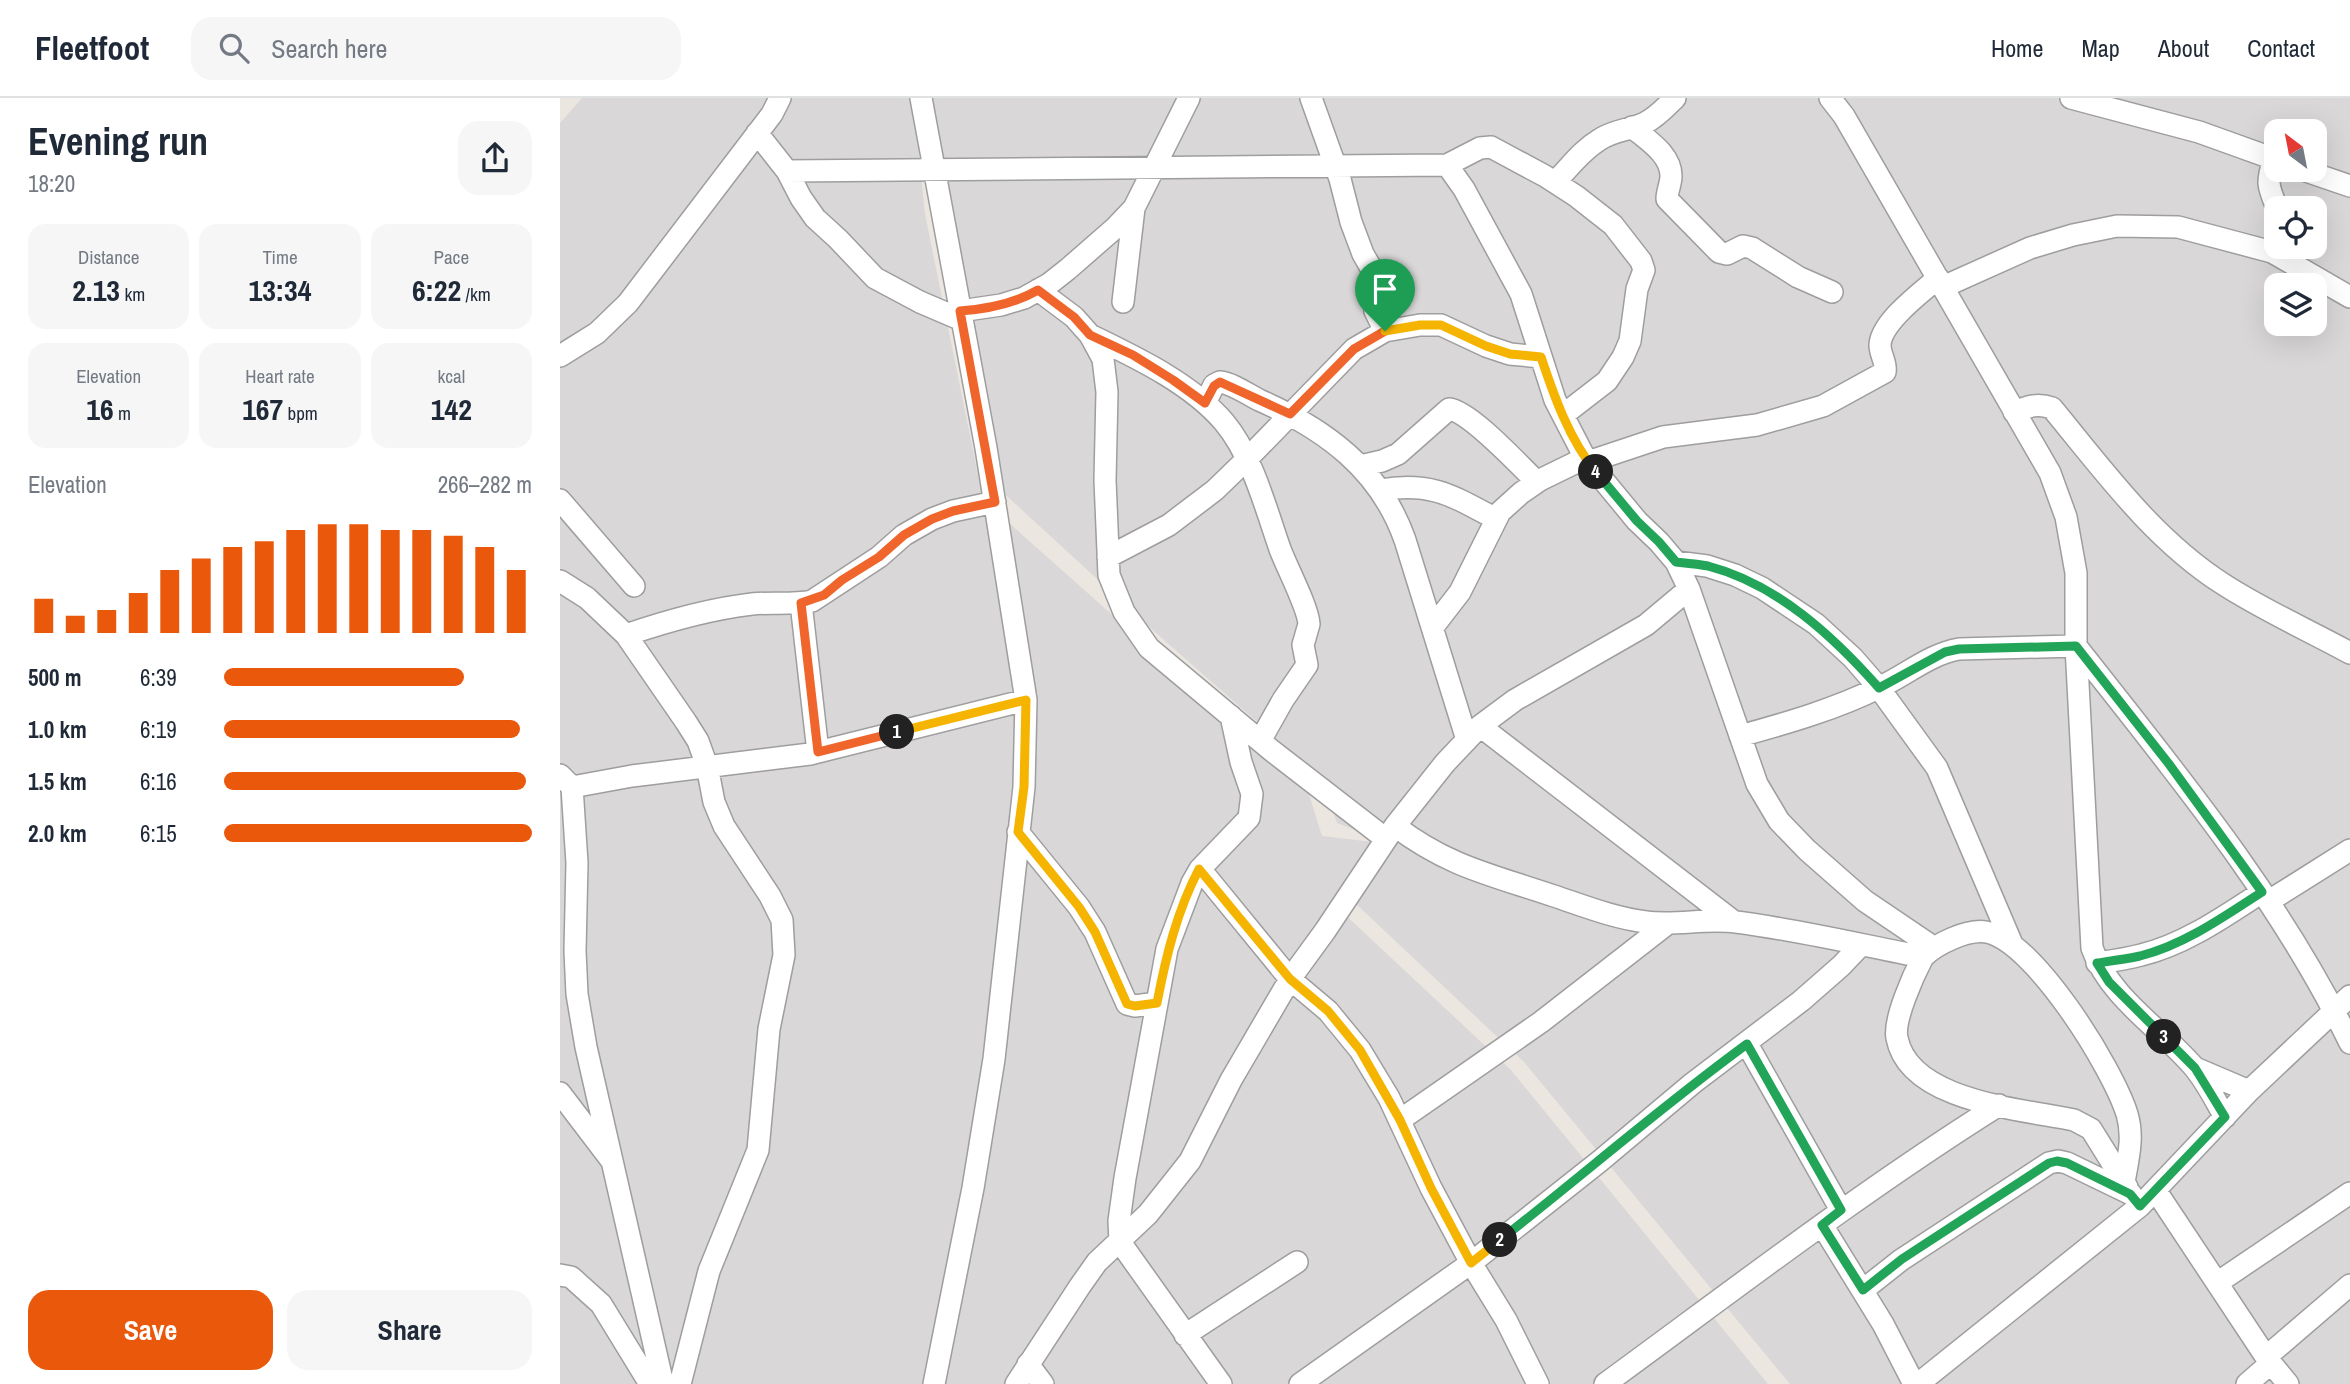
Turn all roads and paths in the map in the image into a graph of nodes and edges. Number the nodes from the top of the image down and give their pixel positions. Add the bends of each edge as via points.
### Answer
1 (780, 98) edge
2 (921, 98) edge
3 (1189, 98) edge
4 (1311, 98) edge
5 (1675, 98) edge
6 (1830, 98) edge
7 (2071, 98) edge
8 (2141, 107) edge
9 (1632, 127) junction
10 (757, 133) junction
11 (2264, 156) edge
12 (1447, 165) junction
13 (1335, 166) junction
14 (1155, 168) junction
15 (934, 170) junction
16 (786, 171) junction
17 (2328, 179) edge
18 (1555, 182) junction
19 (2350, 186) edge
20 (1134, 208) junction
21 (2299, 259) edge
22 (2303, 270) junction
23 (1940, 282) junction
24 (1038, 290) junction
25 (2347, 290) edge
26 (1832, 292) dead end
27 (1123, 302) dead end
28 (961, 315) junction
29 (1385, 331) junction
30 (1090, 335) junction
31 (560, 356) edge
32 (1541, 357) junction
33 (1205, 403) junction
34 (2014, 412) junction
35 (1290, 414) junction
36 (1563, 415) junction
37 (1247, 459) junction
38 (1586, 460) junction
39 (1360, 466) junction
40 (1537, 482) junction
41 (1380, 490) junction
42 (560, 500) edge
43 (995, 502) junction
44 (1496, 519) junction
45 (1108, 557) junction
46 (1676, 562) junction
47 (560, 581) edge
48 (634, 586) dead end
49 (1689, 590) junction
50 (801, 603) junction
51 (1433, 627) junction
52 (626, 635) junction
53 (2076, 646) junction
54 (2350, 653) edge
55 (1879, 688) junction
56 (1026, 700) junction
57 (1231, 716) junction
58 (1474, 733) junction
59 (1740, 736) junction
60 (1261, 741) junction
61 (818, 752) junction
62 (707, 766) junction
63 (564, 780) edge
64 (1018, 832) junction
65 (1391, 833) junction
66 (2350, 850) edge
67 (1199, 869) junction
68 (2265, 896) junction
69 (568, 921) edge
70 (1733, 921) junction
71 (1667, 924) junction
72 (2012, 944) junction
73 (1861, 945) junction
74 (1928, 952) junction
75 (2097, 963) junction
76 (1290, 979) junction
77 (1157, 1003) junction
78 (2342, 1003) edge
79 (2350, 1043) edge
80 (1747, 1044) junction
81 (2195, 1068) junction
82 (2249, 1091) junction
83 (560, 1093) edge
84 (1999, 1105) junction
85 (2225, 1117) junction
86 (1400, 1120) junction
87 (614, 1164) junction
88 (2156, 1191) junction
89 (2132, 1194) junction
90 (2350, 1194) edge
91 (1841, 1210) junction
92 (1822, 1225) junction
93 (1119, 1242) junction
94 (1297, 1262) dead end
95 (1471, 1263) junction
96 (560, 1275) edge
97 (2217, 1283) junction
98 (2350, 1285) edge
99 (1863, 1290) junction
100 (1185, 1335) junction
101 (2269, 1360) junction
102 (1028, 1364) junction
103 (650, 1384) edge
104 (663, 1384) edge
105 (680, 1384) edge
106 (934, 1384) edge
107 (1016, 1384) edge
108 (1043, 1384) edge
109 (1221, 1384) edge
110 (1300, 1384) edge
111 (1538, 1384) edge
112 (1605, 1384) edge
113 (1916, 1384) edge
114 (2247, 1384) edge
115 (2288, 1384) edge

1 - 10 street
2 - 15 street
3 - 14 street
4 - 13 street
5 - 9 street via 1657,116
6 - 23 street
7 - 8 street
8 - 11 street
9 - 18 street via 1601,138
9 - 26 street via 1670,166 1667,199 1719,251 1727,254 1743,246 1752,248
10 - 16 street
10 - 31 street via 628,303 597,333
12 - 13 street
12 - 18 street via 1486,146
12 - 32 street via 1521,294
13 - 14 street
13 - 29 street via 1363,254 1385,292 1375,311
14 - 15 street
14 - 20 street
15 - 16 street
15 - 28 street
16 - 28 street via 815,218 875,278 920,302
17 - 19 street
18 - 36 street via 1613,225 1644,270 1623,357 1606,382
20 - 24 street via 1068,269
20 - 27 street
21 - 22 street
22 - 23 street via 2272,252 2178,227 2117,226 2030,248
22 - 25 street
23 - 34 street
23 - 38 street via 1900,312 1885,332 1880,344 1885,372 1823,406 1757,425 1663,437
24 - 28 street
24 - 30 street
28 - 43 street
29 - 32 street via 1441,325 1510,354
29 - 35 street via 1354,349
30 - 33 street via 1133,355
30 - 45 street via 1103,359 1107,392
32 - 36 street
33 - 35 street via 1220,382
33 - 37 street via 1225,423
34 - 53 street via 2050,473 2066,517 2076,573
34 - 54 street via 2041,404 2052,408 2168,541 2222,583
35 - 37 street
35 - 39 street via 1339,446
36 - 38 street
37 - 45 street via 1169,525
37 - 60 street via 1309,624 1303,645 1307,665
38 - 40 street
38 - 46 street
39 - 40 street via 1398,454 1449,410 1458,411
39 - 41 street
40 - 44 street
41 - 44 street via 1405,486 1436,490
41 - 51 street via 1397,515
42 - 48 street
43 - 50 street via 932,519 824,595
43 - 56 street
44 - 51 street via 1460,592
45 - 57 street via 1109,575 1124,612 1149,648
46 - 49 street
46 - 55 street via 1735,575 1788,604 1816,624
47 - 52 street via 587,598
49 - 58 street via 1646,625 1515,699
49 - 59 street
50 - 52 street via 725,608
50 - 61 street
51 - 58 street
52 - 62 street via 698,741
53 - 55 street via 1959,649
53 - 68 street
53 - 75 street via 2092,948
55 - 59 street
55 - 72 street via 1937,768
56 - 61 street
56 - 64 street
57 - 60 street
57 - 67 street via 1252,794 1249,818
58 - 65 street
58 - 70 street
59 - 74 street via 1757,784 1779,821
60 - 65 street
61 - 62 street
62 - 63 street
62 - 105 street via 724,826 782,920 783,955 769,1028 758,1150 709,1271
63 - 69 street via 577,863
64 - 77 street via 1095,932 1127,1004
64 - 106 street via 994,1059
65 - 71 street via 1488,876 1619,917
65 - 76 street
66 - 68 street
67 - 76 street
67 - 77 street via 1167,949
68 - 75 street via 2143,955
68 - 78 street
69 - 87 street via 586,1047
70 - 71 street
70 - 73 street
71 - 86 street via 1541,1022
72 - 74 street via 1986,932 1957,937
72 - 89 street via 2034,964 2072,1014 2114,1083 2127,1116
73 - 74 street
73 - 80 street
74 - 84 street via 1908,986 1896,1036 1904,1059 1922,1077 1954,1094
75 - 81 street via 2109,982
76 - 86 street via 1328,1011 1360,1050
76 - 93 street via 1190,1161 1149,1214
77 - 93 street via 1125,1178
78 - 79 street
78 - 82 street
80 - 91 street
80 - 95 street
81 - 82 street
81 - 85 street
82 - 85 street
83 - 87 street
84 - 89 street via 2074,1120 2091,1129
84 - 91 street
85 - 88 street
86 - 95 street
87 - 104 street
88 - 89 street
88 - 97 street
89 - 99 street via 2067,1163 2049,1163 1902,1259
89 - 113 street
90 - 97 street
91 - 92 street
92 - 99 street
92 - 112 street
93 - 100 street
93 - 102 street via 1097,1262
94 - 100 street
95 - 110 street
95 - 111 street
96 - 103 street via 571,1277 601,1304
97 - 101 street
98 - 101 street
99 - 113 street
100 - 109 street
101 - 114 street
101 - 115 street
102 - 107 street
102 - 108 street

